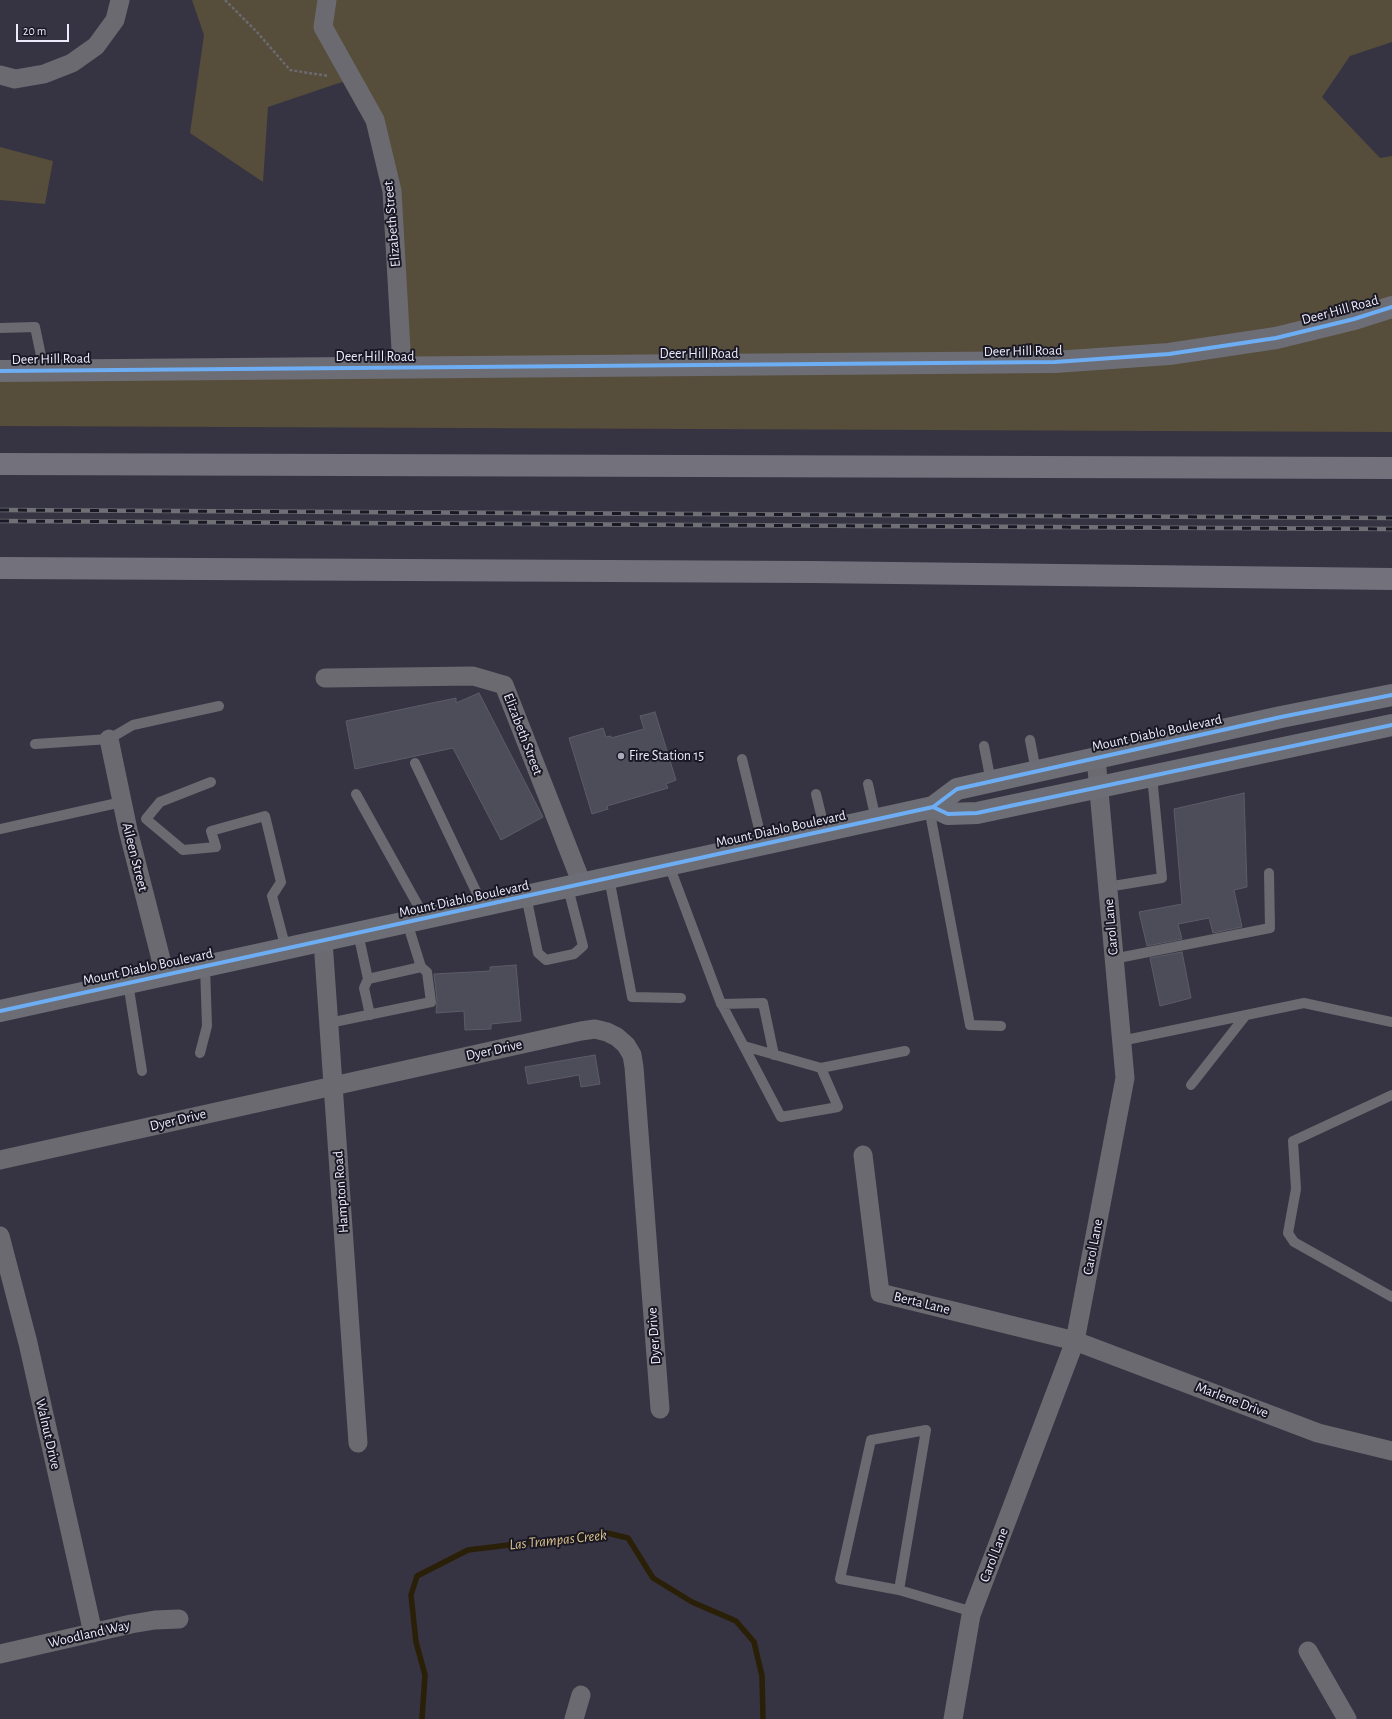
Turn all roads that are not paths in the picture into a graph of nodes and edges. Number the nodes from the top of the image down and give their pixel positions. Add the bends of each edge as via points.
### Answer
1 (120, 0) edge
2 (327, 0) edge
3 (0, 75) edge
4 (1392, 307) edge
5 (0, 328) edge
6 (402, 367) junction
7 (44, 370) junction
8 (0, 371) edge
9 (0, 464) edge
10 (1392, 468) edge
11 (0, 568) edge
12 (1392, 579) edge
13 (325, 678) dead end
14 (1392, 695) edge
15 (219, 706) dead end
16 (1392, 725) edge
17 (108, 738) junction
18 (1030, 740) dead end
19 (35, 744) dead end
20 (984, 746) dead end
21 (742, 758) dead end
22 (1096, 758) junction
23 (415, 763) dead end
24 (1036, 771) junction
25 (1152, 776) junction
26 (211, 782) dead end
27 (991, 782) junction
28 (868, 784) dead end
29 (1098, 788) junction
30 (356, 794) dead end
31 (816, 794) dead end
32 (122, 802) junction
33 (931, 808) junction
34 (876, 820) junction
35 (0, 829) edge
36 (825, 831) junction
37 (763, 845) junction
38 (669, 865) junction
39 (1269, 873) dead end
40 (609, 878) junction
41 (575, 886) junction
42 (1107, 887) junction
43 (526, 896) junction
44 (483, 906) junction
45 (416, 920) junction
46 (358, 933) junction
47 (323, 941) junction
48 (286, 949) junction
49 (1114, 959) junction
50 (205, 966) junction
51 (421, 967) junction
52 (165, 975) junction
53 (368, 979) junction
54 (128, 983) junction
55 (682, 998) dead end
56 (722, 1004) junction
57 (0, 1011) edge
58 (370, 1015) junction
59 (1246, 1015) junction
60 (1392, 1022) edge
61 (329, 1023) junction
62 (1001, 1026) dead end
63 (1121, 1041) junction
64 (744, 1046) junction
65 (904, 1051) dead end
66 (200, 1053) dead end
67 (774, 1054) junction
68 (821, 1068) junction
69 (142, 1071) dead end
70 (334, 1085) junction
71 (1191, 1085) dead end
72 (1392, 1095) edge
73 (863, 1155) dead end
74 (0, 1160) edge
75 (0, 1236) edge
76 (1392, 1296) edge
77 (1075, 1340) junction
78 (660, 1409) dead end
79 (358, 1443) dead end
80 (1392, 1451) edge
81 (899, 1590) junction
82 (973, 1612) junction
83 (179, 1619) dead end
84 (93, 1633) junction
85 (1308, 1651) dead end
86 (0, 1654) edge
87 (581, 1695) dead end
88 (574, 1719) edge
89 (953, 1719) edge
90 (1347, 1719) edge

1 - 3 street via 115,20 96,46 72,64 44,74 15,79
2 - 6 street, Elizabeth Street via 323,27 374,120 392,191
4 - 6 main road, Deer Hill Road via 1276,338 1169,354 1055,362
5 - 7 lane via 35,327
6 - 7 main road, Deer Hill Road
7 - 8 main road, Deer Hill Road
9 - 10 highway
11 - 12 highway via 812,572
13 - 41 street, Elizabeth Street via 473,676 504,685
14 - 22 main road, Mount Diablo Boulevard
15 - 17 lane via 133,725
16 - 25 main road
17 - 19 lane
17 - 32 street, Aileen Street
18 - 24 lane
20 - 27 lane
21 - 37 lane
22 - 24 main road, Mount Diablo Boulevard
22 - 29 street, Carol Lane
23 - 44 lane
24 - 27 main road, Mount Diablo Boulevard
25 - 29 main road
25 - 42 lane via 1162,878
26 - 48 lane via 160,802 146,819 183,850 216,847 211,831 265,816 281,882 272,896
27 - 33 main road, Mount Diablo Boulevard via 957,789
28 - 34 lane
29 - 33 main road via 977,813 948,814
29 - 42 street, Carol Lane
30 - 45 lane
31 - 36 lane
32 - 35 lane
32 - 52 street, Aileen Street
33 - 34 main road, Mount Diablo Boulevard
33 - 62 lane via 970,1024
34 - 36 main road, Mount Diablo Boulevard
36 - 37 main road, Mount Diablo Boulevard
37 - 38 main road, Mount Diablo Boulevard
38 - 40 main road, Mount Diablo Boulevard
38 - 56 lane
39 - 49 lane via 1270,928
40 - 41 main road, Mount Diablo Boulevard
40 - 55 lane via 632,998
41 - 43 main road, Mount Diablo Boulevard
41 - 43 lane via 583,946 574,954 546,960 538,953
42 - 49 street, Carol Lane
43 - 44 main road, Mount Diablo Boulevard
44 - 45 main road, Mount Diablo Boulevard
45 - 46 main road, Mount Diablo Boulevard
45 - 51 lane
46 - 47 main road, Mount Diablo Boulevard
46 - 53 lane
47 - 48 main road, Mount Diablo Boulevard
47 - 61 street, Hampton Road
48 - 50 main road, Mount Diablo Boulevard
49 - 63 street, Carol Lane
50 - 52 main road, Mount Diablo Boulevard
50 - 66 lane via 207,1026
51 - 53 lane
51 - 58 lane via 427,972 431,1002
52 - 54 main road, Mount Diablo Boulevard
53 - 58 lane via 364,988
54 - 57 main road, Mount Diablo Boulevard
54 - 69 lane
56 - 64 lane
56 - 67 lane via 763,1003
58 - 61 lane
59 - 60 lane via 1304,1003
59 - 63 lane
59 - 71 lane
61 - 70 street, Hampton Road
63 - 77 street, Carol Lane via 1125,1078
64 - 67 lane
64 - 68 lane via 781,1117 838,1107
65 - 68 lane
67 - 68 lane
70 - 74 street, Dyer Drive
70 - 78 street, Dyer Drive via 595,1029 617,1037 626,1045 632,1055 634,1067
70 - 79 street, Hampton Road
72 - 76 lane via 1293,1141 1296,1189 1288,1233 1294,1242
73 - 77 street, Berta Lane via 880,1293
75 - 84 street, Walnut Drive via 24,1328
77 - 80 street, Marlene Drive via 1318,1433
77 - 82 street, Carol Lane
81 - 81 lane via 900,1582 926,1430 871,1440 840,1579
81 - 82 lane
82 - 89 street, Carol Lane
83 - 84 street, Woodland Way via 155,1620
84 - 86 street, Woodland Way
85 - 90 street
87 - 88 street

